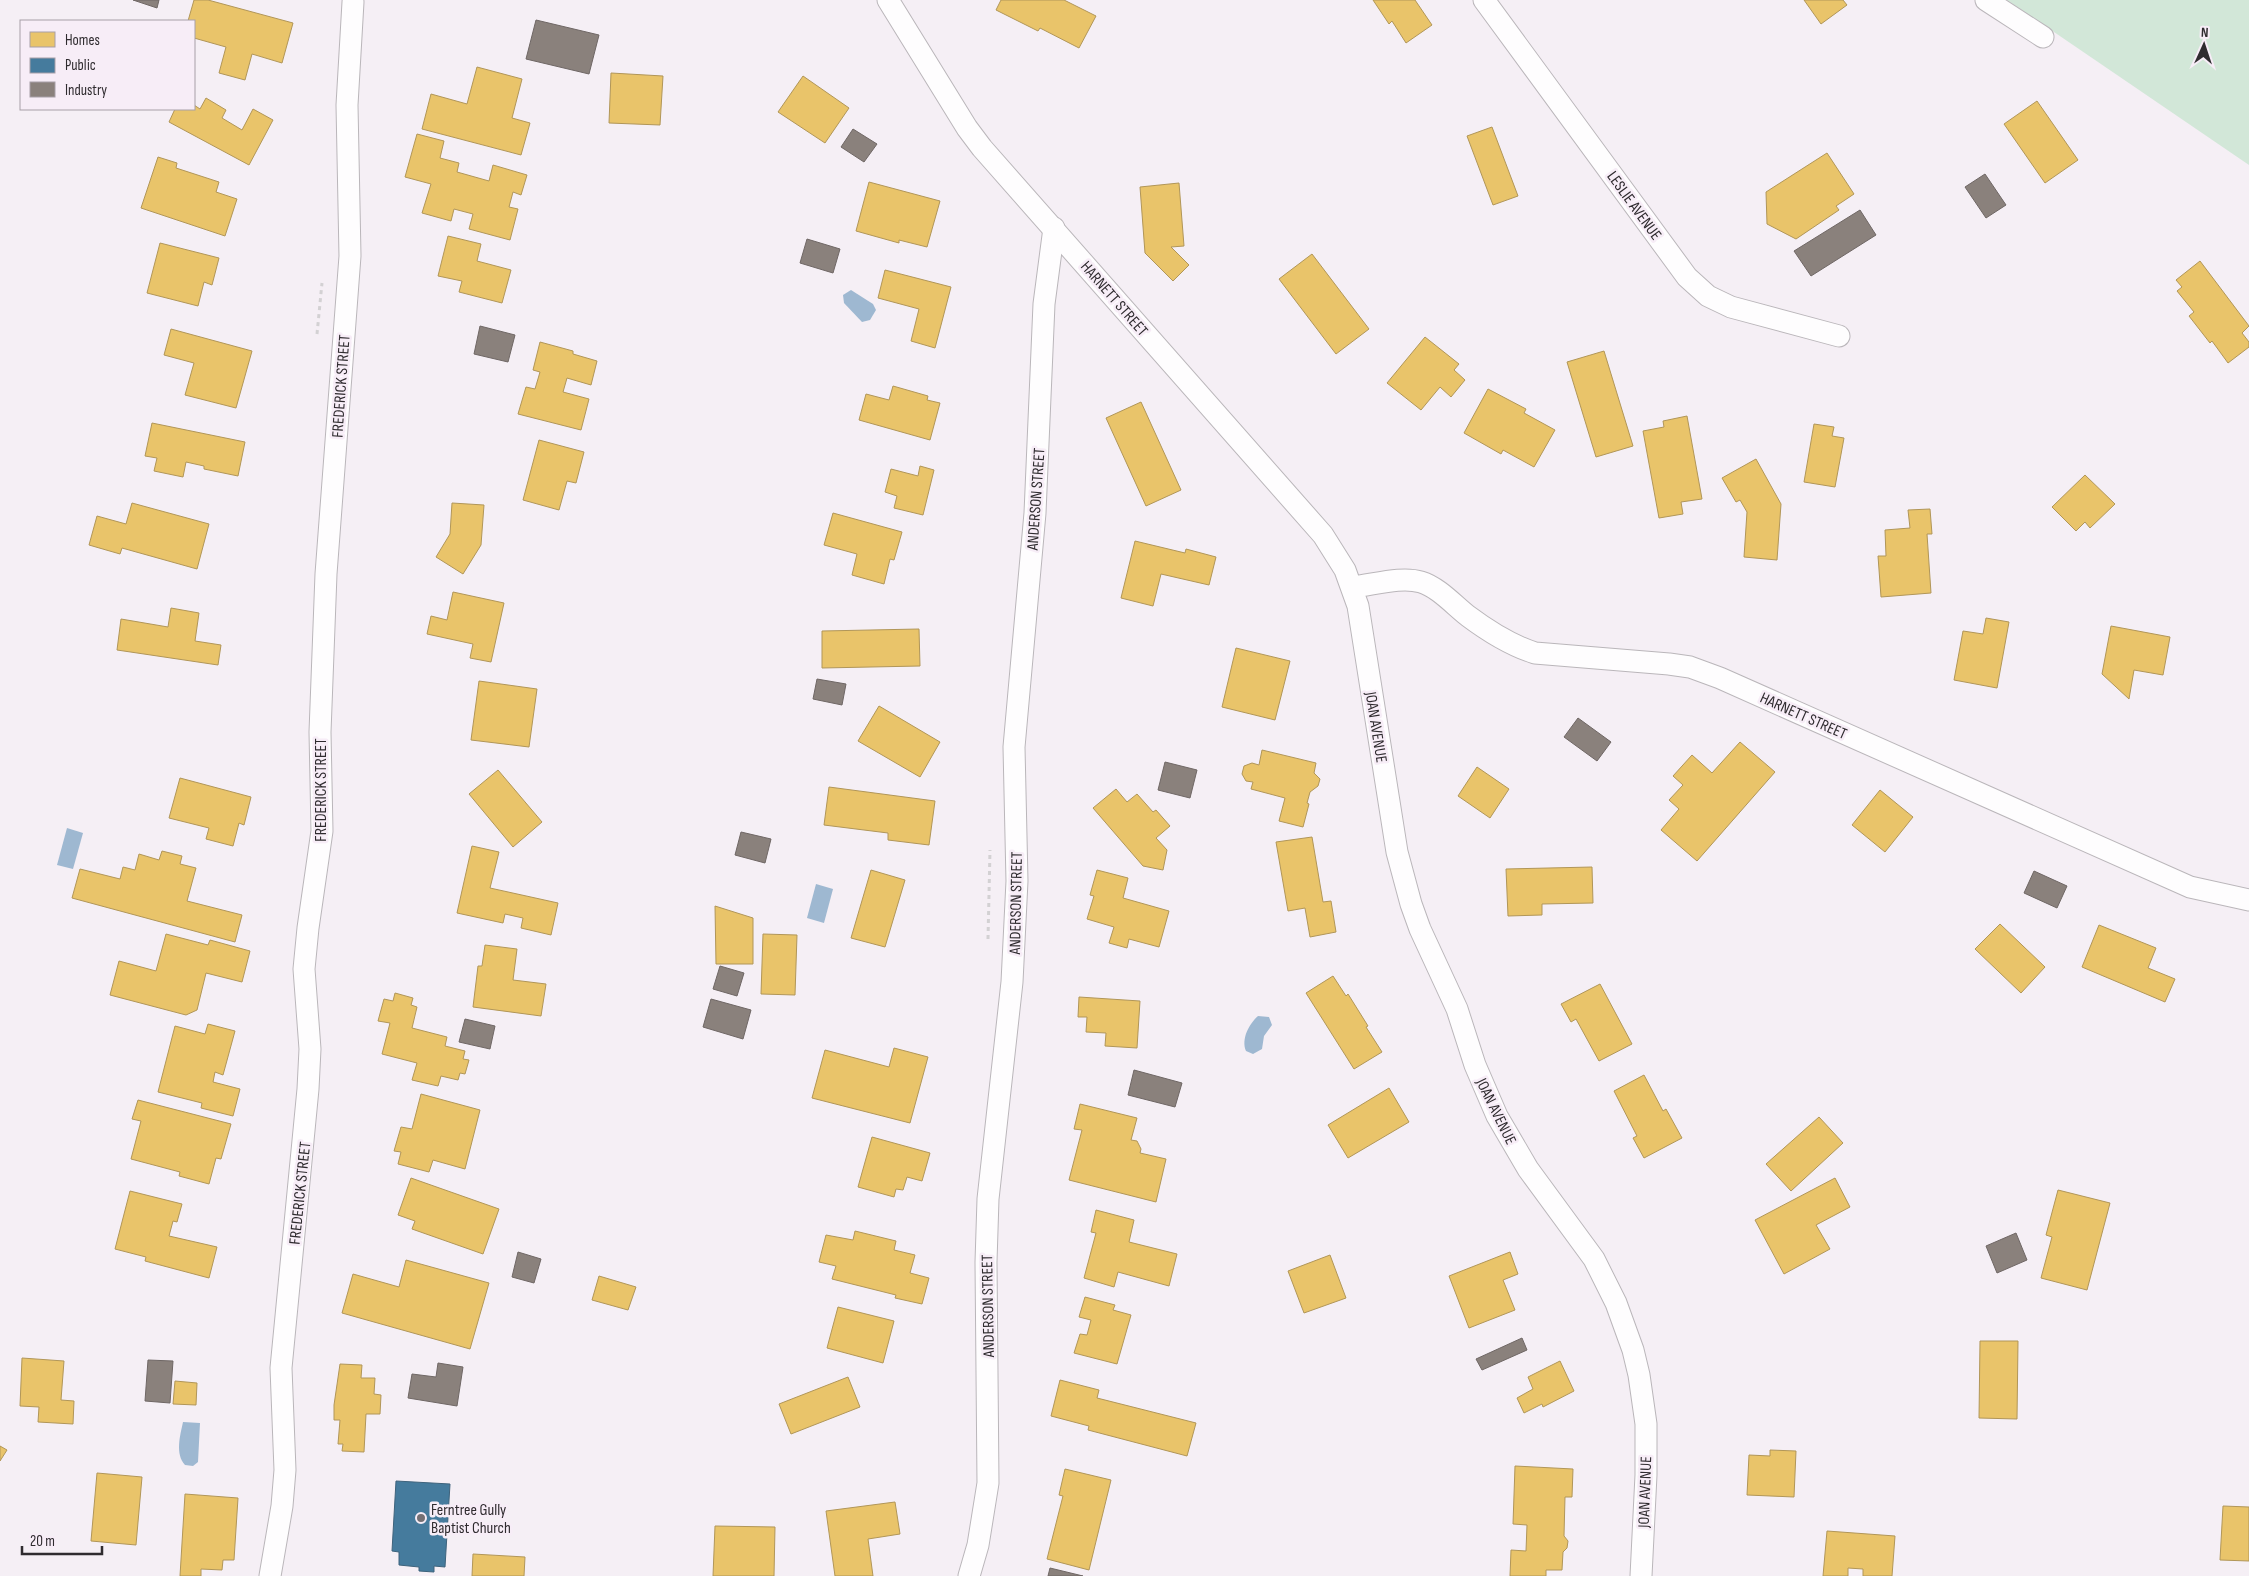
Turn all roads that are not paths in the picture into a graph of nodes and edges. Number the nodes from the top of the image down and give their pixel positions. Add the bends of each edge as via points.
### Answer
1 (888, 0) edge
2 (1484, 0) edge
3 (1986, 0) edge
4 (353, 2) dead end
5 (2043, 36) dead end
6 (1054, 228) junction
7 (1839, 336) dead end
8 (1352, 587) junction
9 (1362, 629) joint
10 (2249, 900) edge
11 (270, 1576) edge
12 (969, 1576) edge
13 (1641, 1576) edge

1 - 6 street, HARNETT STREET via 982,148
2 - 7 street, LESLIE AVENUE via 1687,277 1708,296 1731,307
3 - 5 street
4 - 11 street, FREDERICK STREET via 347,115 350,256 326,574 320,732 322,831 304,969 310,1050 308,1089 281,1368 285,1470
6 - 8 street, HARNETT STREET via 1323,535
6 - 12 street, ANDERSON STREET via 1044,304 1035,513 1014,747 1017,881 1012,982 988,1199 988,1483 978,1545
8 - 9 street, HARNETT STREET
8 - 10 street, HARNETT STREET via 1421,582 1506,641 1548,655 1690,667 2190,887
9 - 13 street, JOAN AVENUE via 1397,852 1414,912 1457,1009 1475,1065 1497,1116 1528,1169 1594,1259 1616,1304 1632,1350 1646,1424

